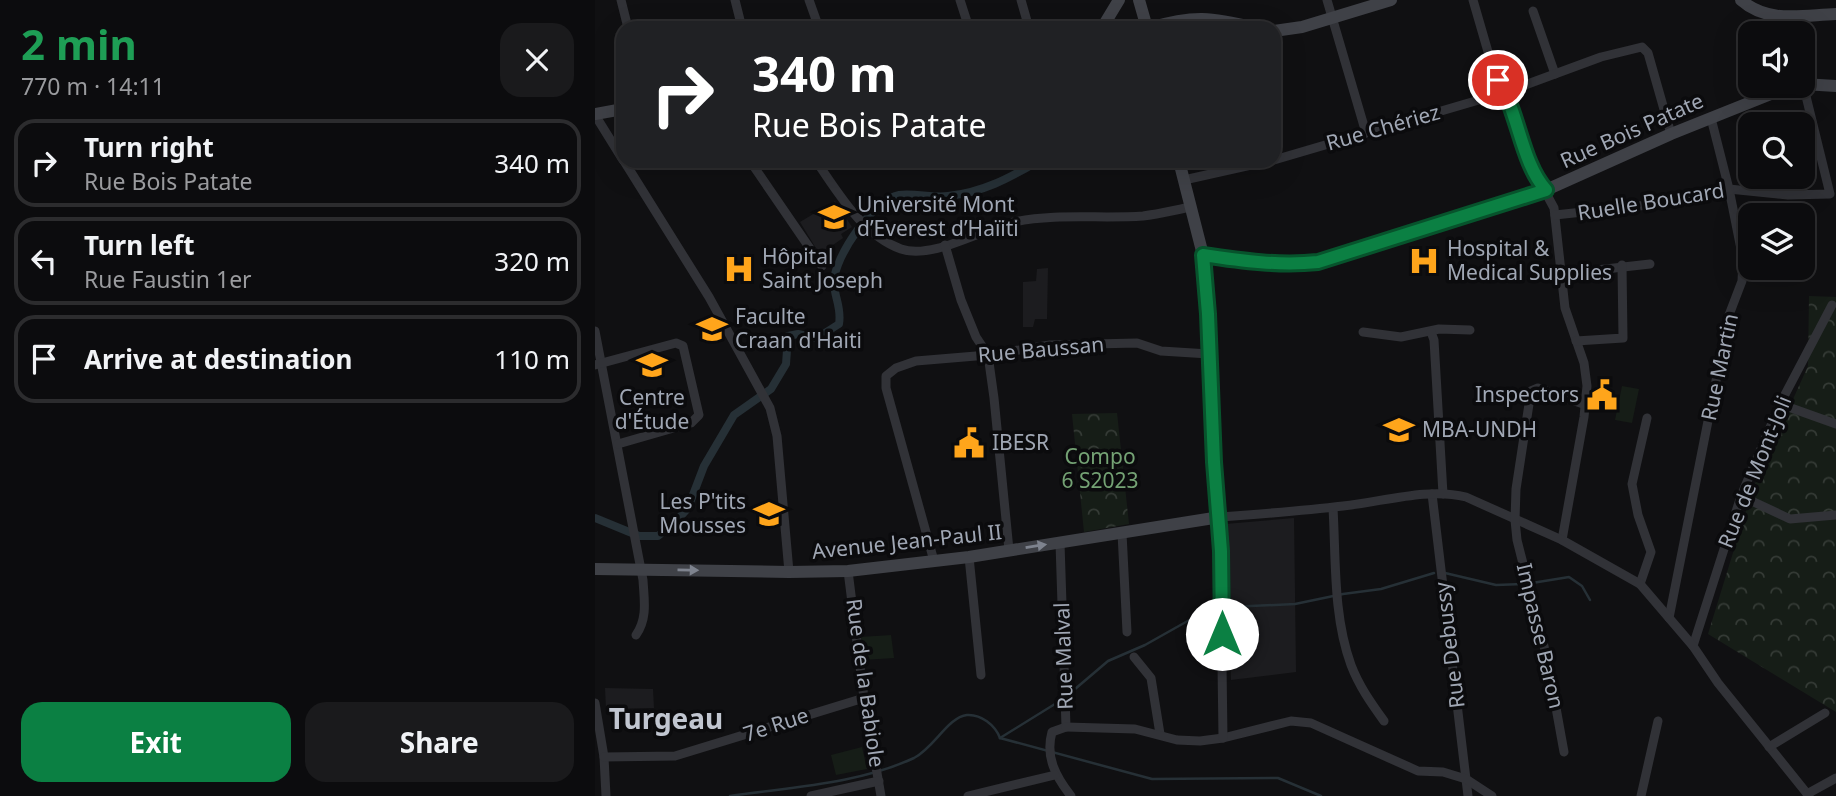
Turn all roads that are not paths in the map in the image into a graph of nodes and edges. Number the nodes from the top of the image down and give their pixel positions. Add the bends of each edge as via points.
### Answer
1 (621, 0) edge
2 (735, 0) edge
3 (810, 0) edge
4 (960, 0) edge
5 (1021, 0) edge
6 (1119, 0) edge
7 (1139, 0) edge
8 (1327, 0) edge
9 (1391, 0) edge
10 (1473, 0) edge
11 (1741, 0) edge
12 (1533, 11) dead end
13 (1836, 14) edge
14 (1785, 16) junction
15 (1331, 18) junction
16 (626, 21) edge
17 (740, 21) edge
18 (818, 21) edge
19 (967, 21) edge
20 (1027, 21) edge
21 (1106, 21) edge
22 (1146, 21) edge
23 (1187, 21) edge
24 (1221, 21) edge
25 (1786, 21) edge
26 (1281, 30) edge
27 (1555, 74) junction
28 (1815, 85) edge
29 (1836, 86) edge
30 (1506, 92) junction
31 (1760, 98) edge
32 (1806, 98) edge
33 (616, 110) edge
34 (595, 114) edge
35 (1711, 118) junction
36 (1366, 133) junction
37 (1671, 134) junction
38 (616, 148) edge
39 (1281, 157) edge
40 (628, 168) edge
41 (755, 168) edge
42 (821, 168) edge
43 (1181, 168) edge
44 (1237, 168) edge
45 (1184, 180) junction
46 (1729, 189) junction
47 (1546, 190) junction
48 (1191, 207) junction
49 (1555, 215) junction
50 (945, 244) junction
51 (1203, 255) junction
52 (1650, 264) dead end
53 (1622, 265) junction
54 (822, 266) dead end
55 (1561, 274) junction
56 (1832, 305) dead end
57 (1470, 330) dead end
58 (595, 331) edge
59 (1363, 332) dead end
60 (1431, 332) junction
61 (1576, 341) junction
62 (1209, 354) junction
63 (988, 355) junction
64 (599, 364) edge
65 (1780, 404) junction
66 (1586, 405) junction
67 (1647, 418) dead end
68 (1836, 424) edge
69 (618, 444) junction
70 (1432, 494) junction
71 (1443, 494) junction
72 (1741, 496) junction
73 (1333, 508) junction
74 (1836, 514) edge
75 (1220, 517) junction
76 (1515, 520) junction
77 (1122, 533) junction
78 (1562, 540) junction
79 (1060, 542) junction
80 (1009, 550) junction
81 (968, 557) junction
82 (934, 561) junction
83 (595, 569) edge
84 (642, 569) junction
85 (848, 571) junction
86 (789, 572) junction
87 (1640, 584) junction
88 (1669, 618) junction
89 (1127, 632) dead end
90 (636, 635) dead end
91 (1693, 646) junction
92 (1133, 657) dead end
93 (981, 675) dead end
94 (864, 698) junction
95 (595, 703) edge
96 (1825, 713) dead end
97 (1384, 721) dead end
98 (1658, 721) dead end
99 (1066, 727) junction
100 (1160, 734) junction
101 (1223, 738) junction
102 (1769, 747) junction
103 (1564, 752) dead end
104 (604, 757) junction
105 (878, 775) junction
106 (1055, 775) junction
107 (1836, 778) edge
108 (1466, 779) junction
109 (1808, 795) edge
110 (606, 796) edge
111 (811, 796) edge
112 (881, 796) edge
113 (968, 796) edge
114 (1071, 796) edge
115 (1468, 796) edge
116 (1492, 796) edge
117 (1641, 796) edge

1 - 16 street
2 - 17 street
3 - 18 street
4 - 19 street
5 - 20 street
6 - 21 street
7 - 22 street
8 - 15 street
9 - 15 street
10 - 30 street via 1493,69
11 - 14 street via 1761,13
12 - 27 street
13 - 14 street
14 - 25 street
15 - 26 street
15 - 36 street
23 - 24 street via 1202,17
27 - 30 street, Rue Chériez
27 - 37 street, Rue Chériez via 1642,47 1648,53
28 - 29 street
30 - 36 street, Rue Chériez
30 - 47 street via 1533,169
31 - 35 street, Rue Bois Patate
32 - 46 street, Ruelle Boucard via 1830,194
33 - 34 street
34 - 38 street
35 - 37 street, Rue Bois Patate
35 - 46 street, Rue Martin
36 - 39 street, Rue Chériez
37 - 47 street, Rue Bois Patate
40 - 86 street via 709,297 770,408 777,436
41 - 54 street
42 - 50 street via 852,211 878,236 903,250 927,251
43 - 45 street
44 - 45 street, Rue Chériez
45 - 48 street
46 - 49 street, Ruelle Boucard via 1648,205
46 - 88 street, Rue Martin via 1743,259 1742,281 1730,315
47 - 49 street
47 - 51 street, Rue Bois Patate via 1318,262 1256,262
48 - 50 street via 1145,215 1015,222
48 - 51 street
49 - 55 street
50 - 63 street via 971,326
51 - 62 street
52 - 53 street
53 - 55 street
53 - 61 street via 1623,338
55 - 61 street via 1567,317
56 - 65 street, Rue de Mont-Joli
57 - 60 street
58 - 64 street
59 - 60 street via 1401,337
60 - 71 street
61 - 66 street via 1586,372
62 - 63 street, Rue Baussan via 1161,351 1137,343 1050,345
62 - 75 street
63 - 80 street
63 - 82 street, Rue Baussan via 916,361 886,376
64 - 69 street
64 - 69 street via 676,344 684,346 699,415 691,424
65 - 68 street
65 - 72 street, Rue de Mont-Joli
66 - 76 street, Impasse Baron via 1538,388 1531,391
66 - 78 street
67 - 87 street via 1632,484 1651,552
69 - 84 street
70 - 71 street
70 - 73 street
70 - 108 street, Rue Debussy
71 - 76 street via 1466,497
72 - 74 street via 1790,519
72 - 91 street, Rue de Mont-Joli
73 - 75 street
73 - 97 street via 1342,631 1352,667
75 - 77 street, Avenue Jean-Paul II
75 - 101 street
76 - 78 street
76 - 103 street, Impasse Baron via 1548,658
77 - 79 street, Avenue Jean-Paul II
77 - 89 street
78 - 87 street
80 -> 79 street, Avenue Jean-Paul II
79 - 99 street, Rue Malval
80 - 81 street, Avenue Jean-Paul II
81 - 82 street, Avenue Jean-Paul II
81 - 93 street
82 - 85 street, Avenue Jean-Paul II
83 - 84 street, Avenue Jean-Paul II
84 -> 86 street, Avenue Jean-Paul II
84 - 90 street via 645,601
85 - 86 street, Avenue Jean-Paul II
85 - 94 street, Rue de la Babiole
87 - 88 street
88 - 91 street
91 - 102 street
92 - 100 street via 1151,678
94 - 104 street, 7e Rue via 675,756
94 - 105 street, Rue de la Babiole
95 - 104 street
96 - 102 street
98 - 117 street
99 - 100 street
99 - 106 street, Rue Malval via 1052,732 1049,741
100 - 101 street via 1177,740
101 - 108 street via 1291,721 1311,723 1418,771
102 - 109 street
104 - 110 street
105 - 111 street
105 - 112 street, Rue de la Babiole
106 - 113 street
106 - 114 street, Rue Malval
107 - 109 street
108 - 115 street, Rue Debussy
108 - 116 street

